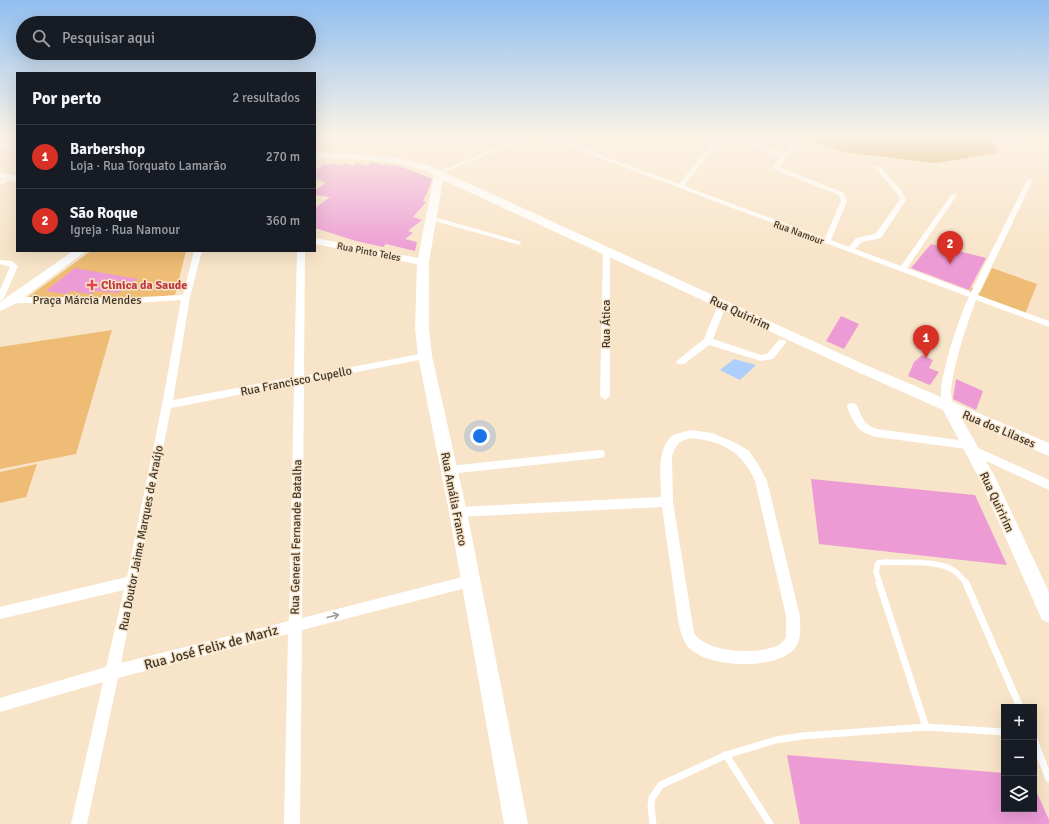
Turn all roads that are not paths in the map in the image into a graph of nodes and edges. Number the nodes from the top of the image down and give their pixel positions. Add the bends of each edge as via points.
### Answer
1 (438, 176) edge
2 (444, 176) edge
3 (652, 176) edge
4 (688, 176) edge
5 (797, 176) edge
6 (885, 176) edge
7 (14, 178) edge
8 (1030, 180) dead end
9 (0, 183) edge
10 (680, 187) junction
11 (954, 195) dead end
12 (430, 218) junction
13 (316, 241) edge
14 (826, 242) junction
15 (519, 243) dead end
16 (850, 250) junction
17 (79, 252) edge
18 (198, 252) edge
19 (301, 252) edge
20 (606, 252) junction
21 (0, 262) edge
22 (423, 262) junction
23 (902, 270) junction
24 (973, 296) junction
25 (186, 297) junction
26 (0, 298) edge
27 (13, 300) junction
28 (722, 305) junction
29 (0, 308) edge
30 (1049, 324) edge
31 (708, 341) junction
32 (782, 342) dead end
33 (425, 356) junction
34 (681, 362) dead end
35 (299, 380) junction
36 (605, 396) dead end
37 (167, 405) junction
38 (852, 407) dead end
39 (949, 408) junction
40 (970, 447) junction
41 (1049, 450) edge
42 (600, 454) dead end
43 (449, 470) junction
44 (1049, 485) edge
45 (667, 502) junction
46 (458, 512) junction
47 (132, 582) junction
48 (470, 582) junction
49 (0, 613) edge
50 (1049, 613) edge
51 (295, 625) junction
52 (114, 672) junction
53 (1019, 704) edge
54 (0, 705) edge
55 (926, 727) junction
56 (1001, 732) edge
57 (1037, 748) edge
58 (726, 755) junction
59 (1049, 778) edge
60 (80, 824) edge
61 (292, 824) edge
62 (516, 824) edge
63 (653, 824) edge
64 (770, 824) edge

1 - 12 street, Rua Amália Franco
2 - 20 street, Rua Quiririm
3 - 10 street, Rua Namour
4 - 10 street
5 - 14 street via 839,192 844,198
6 - 16 street via 899,191 903,200 878,236 859,240
7 - 9 street
8 - 24 street
10 - 14 street, Rua Namour
11 - 23 street
12 - 15 lane
12 - 22 street, Rua Amália Franco
13 - 22 street, Rua Pinto Teles
14 - 16 street, Rua Namour
16 - 23 street, Rua Namour
17 - 27 street
18 - 25 street, Rua Doutor Jaime Marques de Araújo
19 - 35 street, Rua General Fernande Batalha
20 - 28 street, Rua Quiririm
20 - 36 street, Rua Ática
21 - 26 street via 14,266 14,271
22 - 33 street, Rua Amália Franco via 422,328
23 - 24 street, Rua Namour
24 - 30 street, Rua Namour
24 - 39 street via 947,382
25 - 27 street, Praça Márcia Mendes via 121,301
25 - 37 street, Rua Doutor Jaime Marques de Araújo
27 - 29 street
28 - 31 street
28 - 39 street, Rua Quiririm
31 - 32 street via 761,358 770,357
31 - 34 street
33 - 35 street, Rua Francisco Cupello
33 - 43 street, Rua Amália Franco
35 - 37 street, Rua Francisco Cupello
35 - 51 street, Rua General Fernande Batalha
37 - 47 street, Rua Doutor Jaime Marques de Araújo
38 - 40 street via 860,425 877,434
39 - 40 street, Rua Quiririm
39 - 41 street, Rua dos Lilases
40 - 44 street
40 - 50 street, Rua Quiririm via 988,480
42 - 43 street
43 - 46 street, Rua Amália Franco
45 - 45 street via 686,627 696,645 718,655 755,658 780,652 790,644 794,635 793,616 761,481 745,455 731,445 706,435 690,434 676,439 670,446 668,456
45 - 46 street
46 - 48 street, Rua Amália Franco
47 - 49 street
47 - 52 street, Rua Doutor Jaime Marques de Araújo
51 -> 48 street, Rua José Felix de Mariz
48 - 62 street, Rua Amália Franco
51 - 52 street, Rua José Felix de Mariz
51 - 61 street, Rua General Fernande Batalha
52 - 54 street, Rua José Felix de Mariz
52 - 60 street, Rua Doutor Jaime Marques de Araújo
53 - 55 lane via 967,584 959,575 952,569 942,566 878,563 876,572
55 - 56 lane
55 - 58 lane via 802,736 776,740
57 - 59 lane
58 - 63 lane via 661,785 650,800
58 - 64 lane

